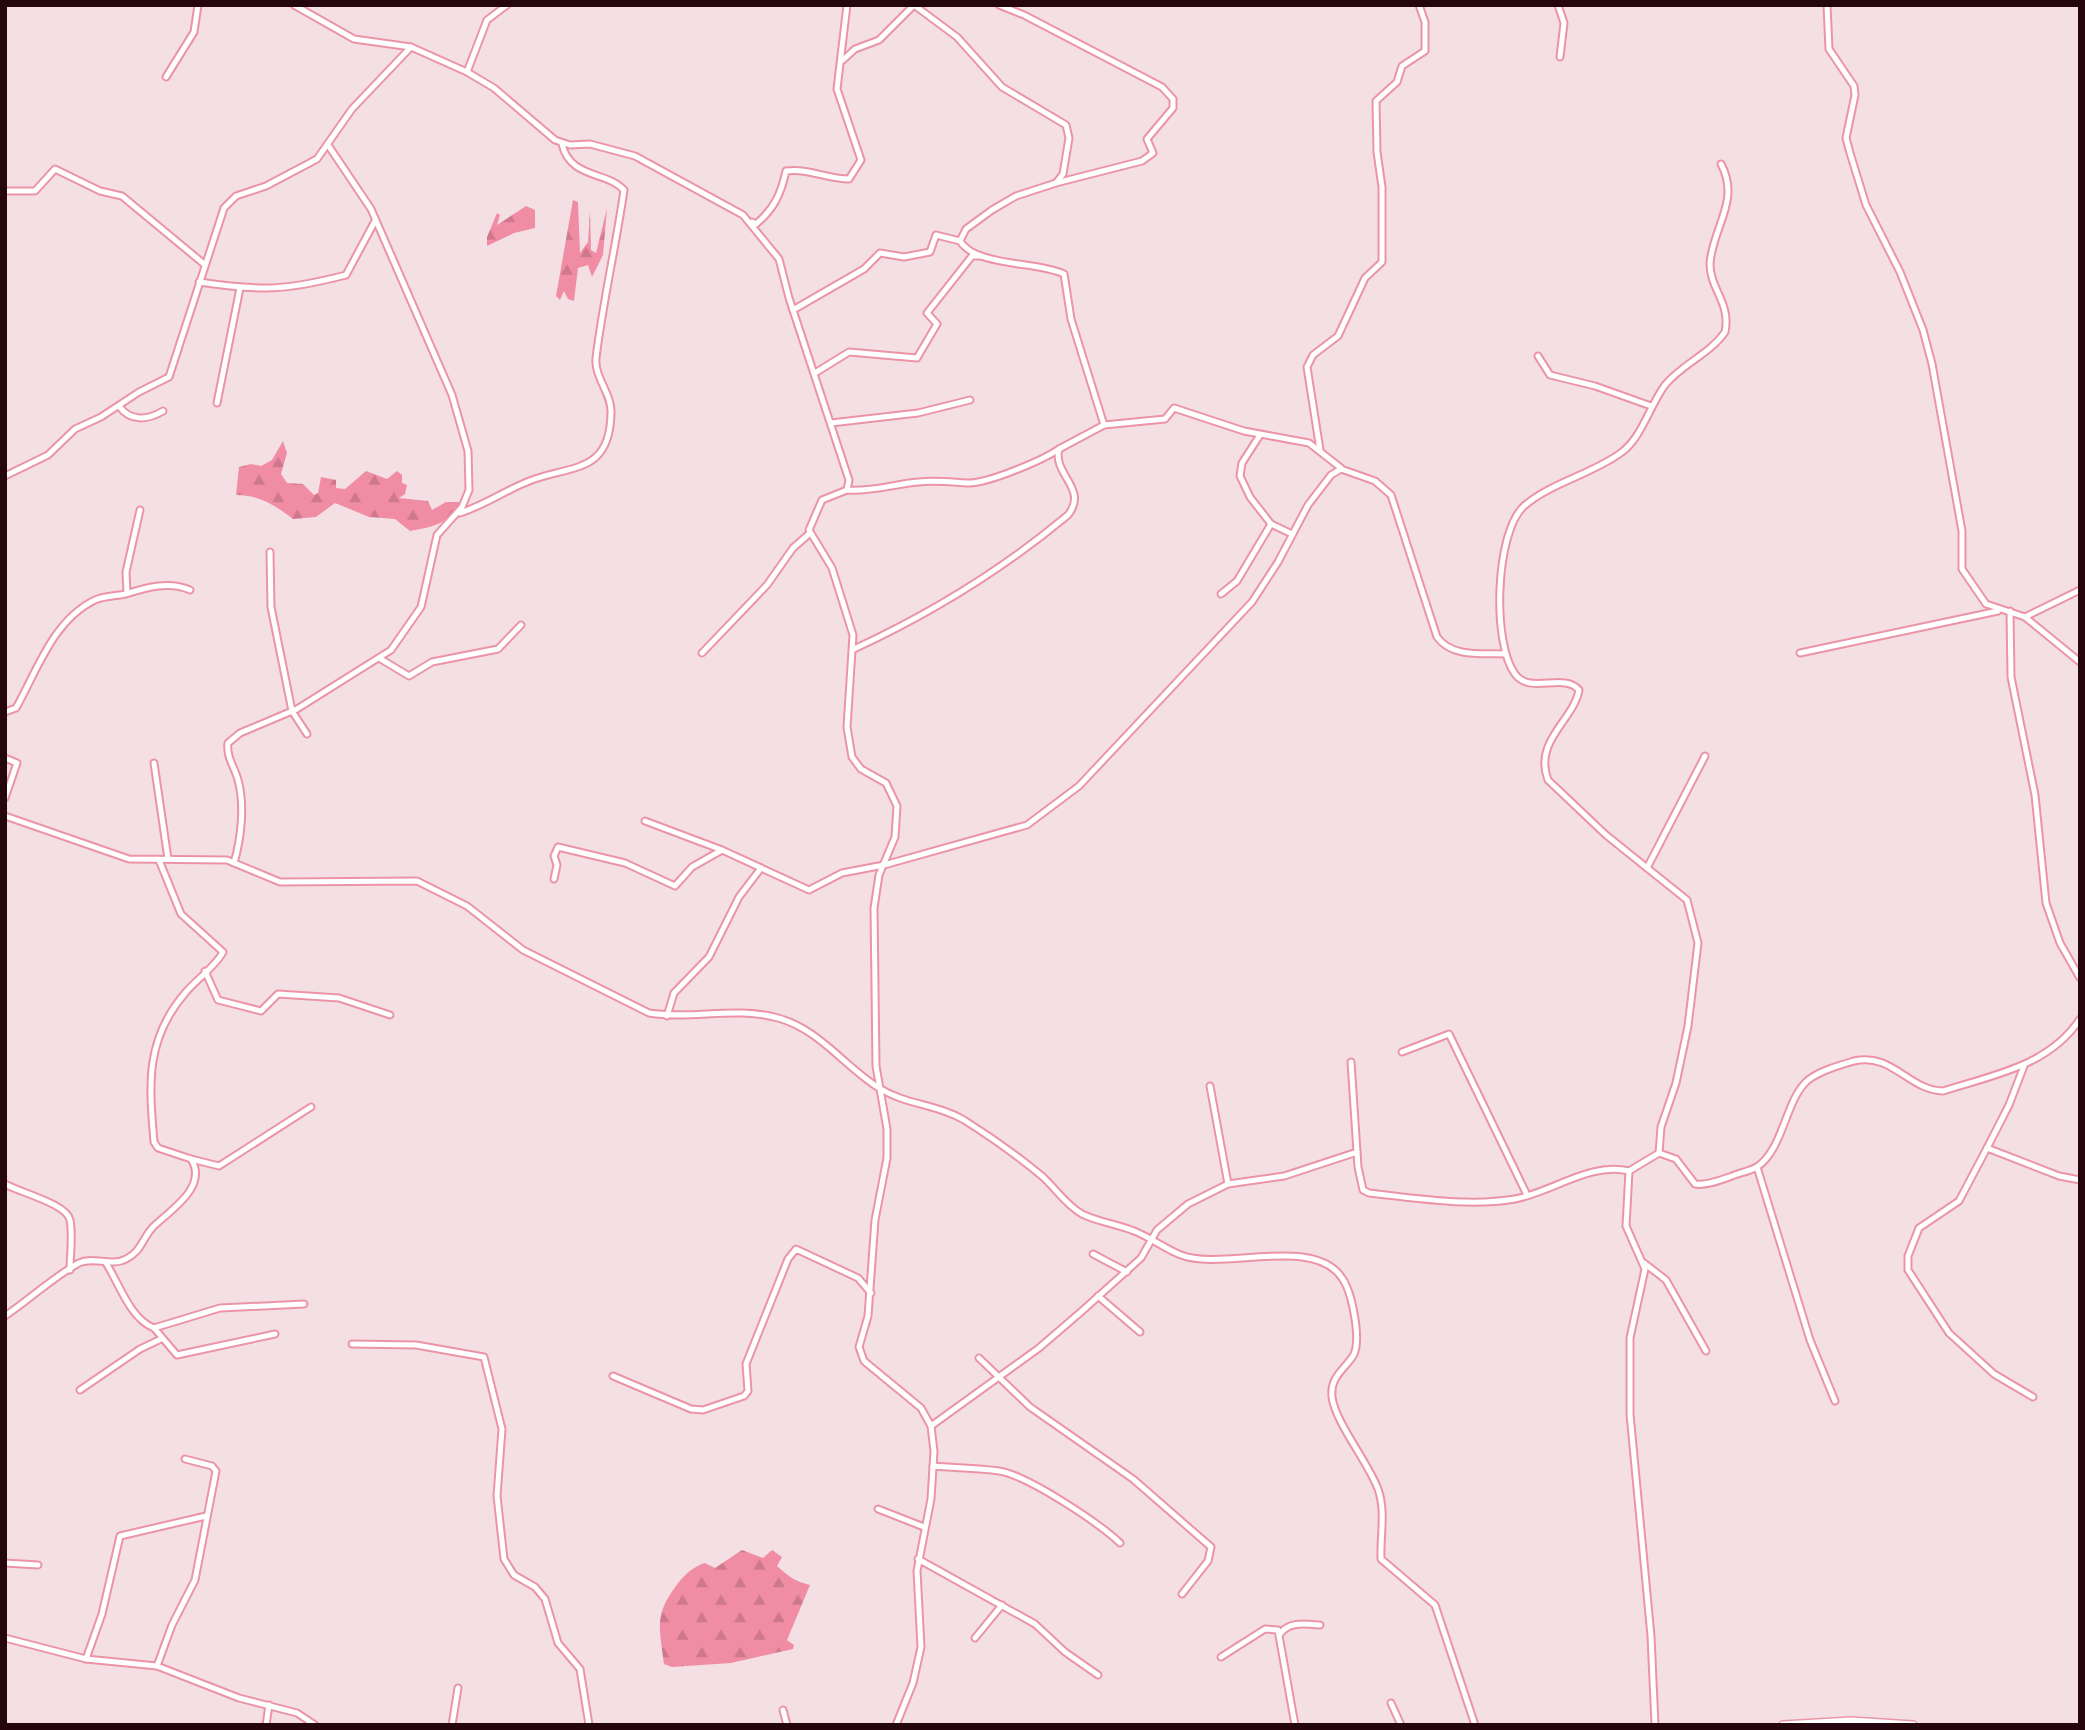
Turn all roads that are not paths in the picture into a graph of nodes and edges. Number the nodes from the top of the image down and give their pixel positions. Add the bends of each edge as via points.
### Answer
1 (198, 5) edge
2 (294, 5) edge
3 (507, 5) edge
4 (847, 5) edge
5 (914, 5) edge
6 (999, 5) edge
7 (1419, 5) edge
8 (1558, 5) edge
9 (1827, 5) edge
10 (411, 47) junction
11 (1560, 57) dead end
12 (842, 61) junction
13 (467, 72) junction
14 (166, 78) dead end
15 (562, 144) junction
16 (328, 145) junction
17 (1721, 164) dead end
18 (1056, 183) junction
19 (5, 191) edge
20 (376, 221) junction
21 (750, 221) junction
22 (960, 241) junction
23 (984, 257) junction
24 (204, 264) junction
25 (199, 282) junction
26 (240, 288) junction
27 (793, 310) junction
28 (1538, 356) dead end
29 (815, 373) junction
30 (970, 400) dead end
31 (217, 403) dead end
32 (119, 406) junction
33 (1651, 406) junction
34 (163, 411) dead end
35 (831, 423) junction
36 (1104, 425) junction
37 (1260, 435) junction
38 (1059, 449) junction
39 (1320, 450) junction
40 (1341, 469) junction
41 (5, 476) edge
42 (847, 489) junction
43 (140, 510) dead end
44 (458, 513) junction
45 (1271, 524) junction
46 (809, 534) junction
47 (1292, 534) junction
48 (270, 552) dead end
49 (190, 590) dead end
50 (2080, 590) edge
51 (127, 593) junction
52 (1221, 594) dead end
53 (2001, 610) junction
54 (2010, 611) junction
55 (2025, 617) junction
56 (520, 625) dead end
57 (854, 649) junction
58 (702, 653) dead end
59 (1800, 653) dead end
60 (1506, 654) junction
61 (379, 658) junction
62 (2080, 662) edge
63 (292, 711) junction
64 (5, 712) edge
65 (307, 734) dead end
66 (1705, 756) dead end
67 (5, 758) edge
68 (154, 762) dead end
69 (5, 798) edge
70 (5, 816) edge
71 (645, 821) dead end
72 (722, 850) junction
73 (168, 859) junction
74 (159, 860) junction
75 (234, 863) junction
76 (884, 865) junction
77 (761, 868) junction
78 (1647, 868) junction
79 (554, 879) dead end
80 (205, 971) junction
81 (2080, 978) edge
82 (390, 1015) dead end
83 (667, 1016) junction
84 (2080, 1019) edge
85 (1402, 1052) dead end
86 (1351, 1062) dead end
87 (2024, 1066) junction
88 (1210, 1086) dead end
89 (879, 1088) junction
90 (311, 1107) dead end
91 (1987, 1148) junction
92 (1357, 1152) junction
93 (1659, 1153) junction
94 (191, 1159) junction
95 (1757, 1167) junction
96 (1629, 1171) junction
97 (2080, 1180) edge
98 (5, 1184) edge
99 (1228, 1184) junction
100 (1527, 1195) junction
101 (1151, 1241) junction
102 (1093, 1254) dead end
103 (106, 1263) junction
104 (1644, 1264) junction
105 (70, 1270) junction
106 (1127, 1272) junction
107 (871, 1293) junction
108 (1098, 1296) junction
109 (304, 1304) dead end
110 (5, 1316) edge
111 (154, 1328) junction
112 (1140, 1332) dead end
113 (275, 1334) dead end
114 (161, 1339) junction
115 (352, 1345) dead end
116 (1706, 1351) dead end
117 (979, 1358) dead end
118 (613, 1376) dead end
119 (998, 1378) junction
120 (80, 1390) dead end
121 (2033, 1397) dead end
122 (1835, 1401) dead end
123 (931, 1426) junction
124 (185, 1459) dead end
125 (933, 1466) junction
126 (877, 1509) dead end
127 (206, 1516) junction
128 (924, 1527) junction
129 (1120, 1542) dead end
130 (918, 1559) junction
131 (5, 1563) edge
132 (38, 1565) dead end
133 (1182, 1594) dead end
134 (1002, 1605) junction
135 (1320, 1625) dead end
136 (1280, 1634) junction
137 (5, 1638) edge
138 (975, 1638) dead end
139 (1222, 1657) dead end
140 (86, 1659) junction
141 (158, 1666) junction
142 (1098, 1675) dead end
143 (458, 1688) dead end
144 (1391, 1703) dead end
145 (269, 1705) junction
146 (783, 1710) dead end
147 (1853, 1723) edge
148 (1902, 1724) edge
149 (266, 1725) edge
150 (315, 1725) edge
151 (452, 1725) edge
152 (589, 1725) edge
153 (787, 1725) edge
154 (896, 1725) edge
155 (1294, 1725) edge
156 (1401, 1725) edge
157 (1475, 1725) edge
158 (1655, 1725) edge
159 (1785, 1725) edge
160 (1913, 1725) edge

1 - 14 street via 194,32
2 - 10 street via 360,42
3 - 13 street via 487,20
4 - 12 street
5 - 12 street via 879,40 855,49
5 - 18 street via 944,25 1002,87 1066,125 1069,138 1063,174
6 - 18 street via 1162,87 1173,99 1173,108 1147,139 1153,153 1142,161
7 - 39 street via 1425,22 1425,51 1402,66 1397,82 1376,101 1382,262 1365,278 1338,336 1313,355 1307,367
8 - 11 street via 1564,23
9 - 53 street via 1829,48 1854,86 1846,138 1850,153 1866,205 1923,330 1932,365 1962,531 1961,564 1986,604
10 - 13 street
10 - 16 street via 352,109
12 - 21 street via 837,89 861,160 849,179 830,179 805,169 786,172 768,214 756,224
13 - 15 street via 494,88
15 - 21 street via 590,144 635,156
15 - 44 street via 583,172 624,190 596,361 610,401 610,429 599,454 584,467 534,479
16 - 20 street
16 - 24 street via 310,164 227,204
17 - 33 street via 1729,183 1728,199 1710,265 1726,309 1725,332 1671,379
18 - 22 street via 1016,196 992,210 966,229
19 - 24 street via 35,191 55,169 63,171 88,186 122,196
20 - 26 street via 346,275 287,289
20 - 44 street via 452,395 468,460 469,490
21 - 27 street via 779,259
22 - 23 street
22 - 27 street via 936,235 930,252 904,257 880,253 864,268
23 - 29 street via 972,256 927,313 937,324 917,358 849,352
23 - 36 street via 1064,274 1071,319
24 - 25 street
25 - 26 street
25 - 32 street via 169,377
26 - 31 street
27 - 29 street
28 - 33 street via 1550,375
29 - 35 street
30 - 35 street via 918,413
32 - 34 street via 135,418 148,419
32 - 41 street via 75,429 48,455
33 - 60 street via 1625,450 1518,513 1499,580
35 - 42 street via 848,473
36 - 37 street via 1165,419 1174,408
36 - 38 street
37 - 39 street via 1309,443
37 - 45 street via 1247,451 1239,474
38 - 42 street via 992,480 919,481
38 - 57 street via 1061,466 1076,493 1068,515 968,590
39 - 40 street
40 - 47 street via 1321,487
40 - 60 street via 1375,481 1391,495 1443,645 1458,651
42 - 46 street via 822,500
43 - 51 street via 126,572
44 - 61 street via 437,534 421,607 391,650
45 - 47 street
45 - 52 street via 1237,581
46 - 57 street via 832,568
46 - 58 street
47 - 76 street via 1252,602 1079,786 1027,825
48 - 63 street via 271,607
49 - 51 street via 162,586
50 - 55 street
51 - 64 street via 97,599 63,624 16,708
53 - 54 street
53 - 59 street
54 - 55 street
54 - 81 street via 2012,686 2037,807 2046,903 2060,943
55 - 62 street
56 - 61 street via 498,649 432,662 409,676
57 - 76 street via 848,727 852,757 861,769 886,783 897,806 895,836
60 - 78 street via 1516,676 1525,682 1571,683 1579,690 1551,738 1548,780
61 - 63 street
63 - 65 street
63 - 75 street via 240,733 228,744 241,799 240,843
66 - 78 street
67 - 69 street via 17,763
68 - 73 street
70 - 74 street via 129,859
71 - 72 street
72 - 77 street
72 - 79 street via 692,867 675,886 625,863 558,846
73 - 74 street
73 - 75 street
74 - 80 street via 181,914 223,949
75 - 83 street via 280,882 407,879 431,886 552,967 633,1007
76 - 77 street via 842,873 809,890
76 - 89 street via 874,908
77 - 83 street via 739,897 709,957 674,993
78 - 93 street via 1687,900 1698,943 1688,1026 1661,1127
80 - 82 street via 218,1000 261,1011 278,994 339,998
80 - 94 street via 164,1023 151,1057 155,1145
83 - 89 street via 741,1012 777,1017 804,1028
84 - 87 street via 2057,1046
85 - 100 street via 1449,1034
86 - 92 street
87 - 91 street
87 - 95 street via 1943,1091 1929,1090 1874,1059 1813,1076 1802,1086 1782,1133
88 - 99 street
89 - 101 street via 908,1102 950,1112 1042,1176 1082,1213
89 - 107 street via 887,1158 875,1220
90 - 94 street via 219,1166
91 - 97 street
91 - 121 street via 1959,1201 1919,1228 1908,1256 1908,1270 1949,1333 1994,1374
92 - 99 street via 1284,1175
92 - 100 street via 1360,1185 1369,1193 1449,1201
93 - 95 street via 1676,1159 1691,1182 1700,1186
93 - 96 street
94 - 103 street via 195,1174 184,1200 152,1229 139,1251 119,1262
95 - 122 street via 1810,1340
96 - 100 street via 1610,1168
96 - 104 street via 1626,1226
98 - 105 street via 67,1212 71,1221
99 - 101 street via 1169,1217
101 - 106 street
101 - 157 street via 1189,1258 1313,1260 1325,1263 1342,1278 1350,1294 1357,1345 1333,1381 1332,1400 1379,1492 1381,1559 1435,1605
102 - 106 street
103 - 105 street via 87,1260
103 - 111 street via 137,1314
104 - 116 street via 1666,1280
104 - 158 street via 1630,1338 1630,1414
105 - 110 street
106 - 108 street
107 - 118 street via 858,1278 796,1249 746,1364 748,1391 744,1396 703,1410 691,1409
107 - 123 street via 860,1354 921,1408
108 - 112 street
108 - 119 street
109 - 111 street via 220,1308
111 - 114 street
113 - 114 street via 177,1354
114 - 120 street
115 - 152 street via 416,1345 484,1357 502,1429 497,1496 504,1559 514,1575 545,1599 558,1643 580,1669
117 - 119 street
119 - 123 street
119 - 133 street via 1065,1433 1133,1479 1211,1547 1208,1561
123 - 125 street
124 - 127 street via 216,1471
125 - 128 street
125 - 129 street via 1001,1471 1027,1482
126 - 128 street
127 - 140 street via 120,1536
127 - 141 street via 195,1580
128 - 130 street
130 - 134 street
130 - 154 street via 921,1647
131 - 132 street
134 - 138 street
134 - 142 street via 1035,1624
135 - 136 street via 1295,1624
136 - 139 street via 1268,1628
136 - 155 street
137 - 140 street
140 - 141 street
141 - 145 street
143 - 151 street
144 - 156 street
145 - 149 street
145 - 150 street via 297,1713
146 - 153 street
147 - 148 main road
147 - 159 main road
148 - 160 main road

